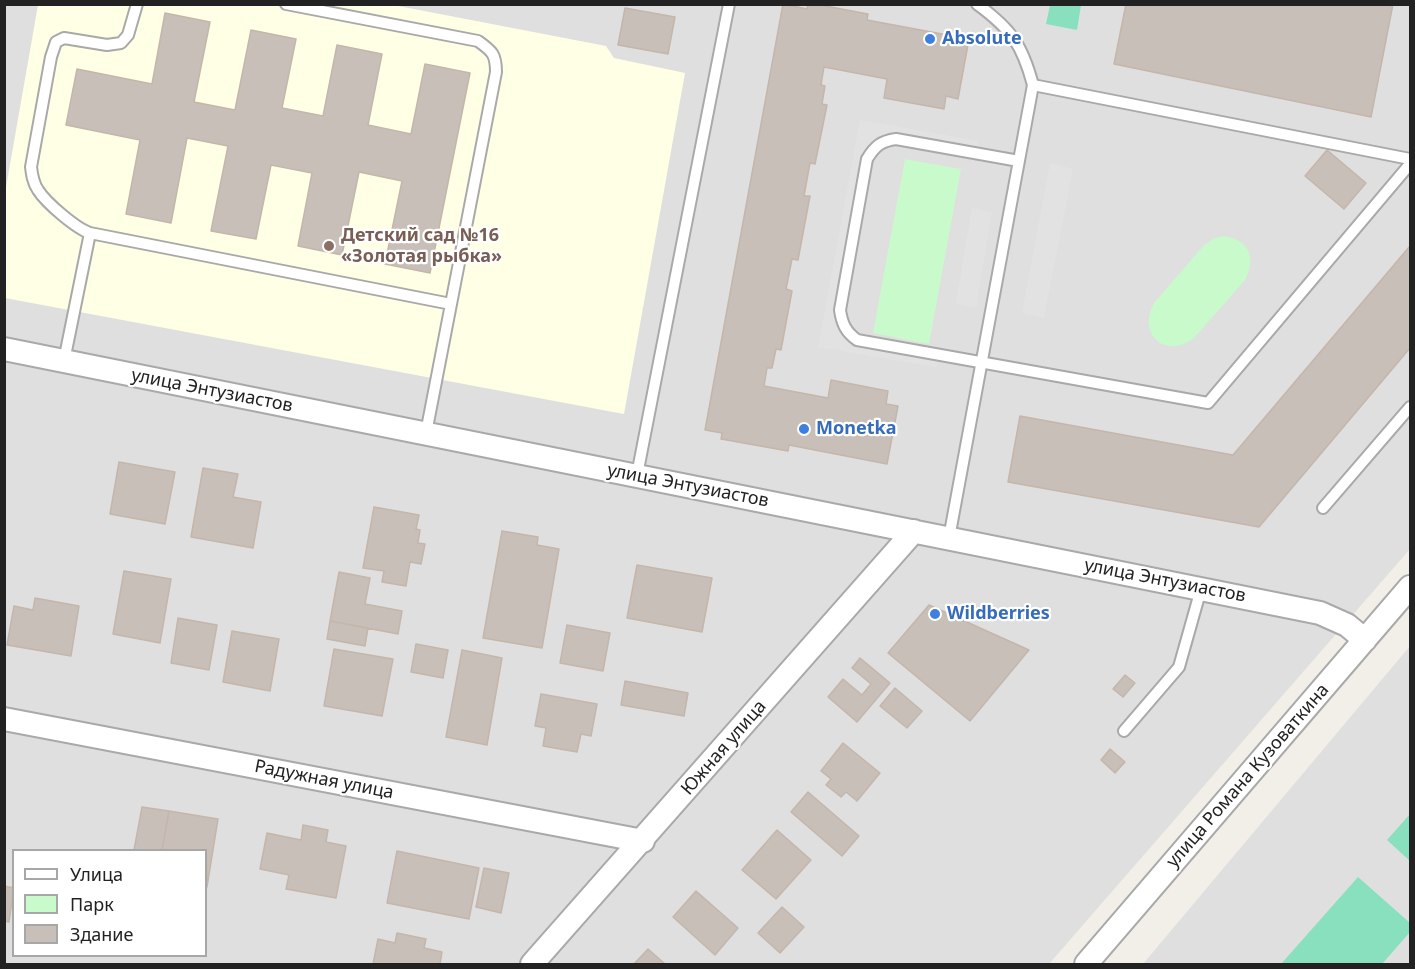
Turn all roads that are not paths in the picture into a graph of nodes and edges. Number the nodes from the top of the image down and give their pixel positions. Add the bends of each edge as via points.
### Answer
1 (137, 4) edge
2 (286, 4) edge
3 (729, 4) edge
4 (977, 4) edge
5 (1033, 85) junction
6 (1410, 159) edge
7 (1019, 161) junction
8 (1410, 164) edge
9 (90, 233) junction
10 (451, 304) junction
11 (4, 350) edge
12 (64, 361) junction
13 (981, 363) junction
14 (1410, 407) edge
15 (426, 433) junction
16 (637, 475) junction
17 (1323, 508) dead end
18 (914, 531) junction
19 (948, 537) junction
20 (1410, 587) edge
21 (1201, 589) junction
22 (1365, 640) junction
23 (4, 719) edge
24 (1124, 731) dead end
25 (643, 841) junction
26 (532, 964) edge
27 (1086, 964) edge

1 - 9 lane via 122,43 107,45 64,38 56,42 51,57 31,167 33,180 38,191 78,228
2 - 10 lane via 478,41 496,57
3 - 16 lane
4 - 5 lane via 1012,34 1026,59
5 - 6 lane
5 - 7 lane
7 - 13 lane
7 - 13 lane via 896,139 874,148 867,159 840,310 847,333 857,340
8 - 13 lane via 1208,403
9 - 10 lane
9 - 12 lane
10 - 15 lane
11 - 12 street, улица Энтузиастов
12 - 15 street, улица Энтузиастов
13 - 19 lane
14 - 17 lane
15 - 16 street, улица Энтузиастов
16 - 18 street, улица Энтузиастов
18 - 19 street, улица Энтузиастов
18 - 25 street, Южная улица
19 - 21 street, улица Энтузиастов
20 - 22 street, улица Романа Кузоваткина
21 - 22 street, улица Энтузиастов via 1320,613 1347,625
21 - 24 lane via 1179,667
22 - 27 street, улица Романа Кузоваткина
23 - 25 street, Радужная улица
25 - 26 street, Южная улица

